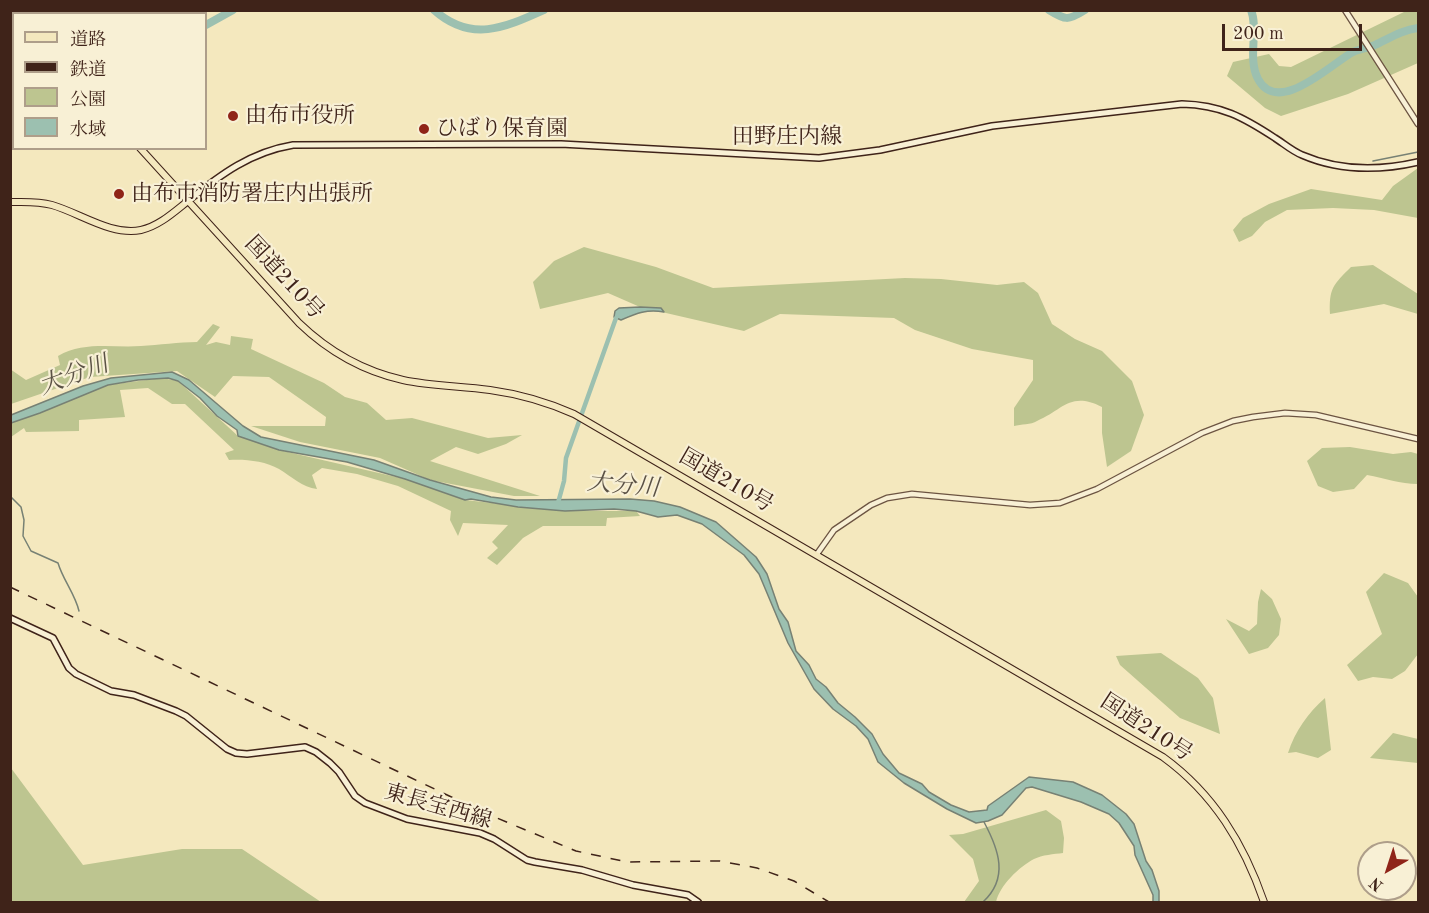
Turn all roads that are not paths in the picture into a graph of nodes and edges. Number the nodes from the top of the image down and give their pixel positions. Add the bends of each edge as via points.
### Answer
1 (1345, 10) edge
2 (1419, 124) edge
3 (142, 150) edge
4 (1419, 162) edge
5 (188, 201) junction
6 (10, 202) edge
7 (1419, 439) edge
8 (817, 554) junction
9 (10, 618) edge
10 (698, 903) edge
11 (1264, 903) edge

1 - 2 street
3 - 5 main road, 国道210号
4 - 5 main road, 田野庄内線 via 1377,169 1327,164 1300,154 1228,111 1182,104 992,126 880,150 813,158 561,144 293,145 242,162
5 - 6 main road via 162,221 134,230 112,228 48,204
5 - 8 main road, 国道210号 via 279,303 305,329 342,356 374,371 411,381 518,395 574,414
7 - 8 street via 1316,415 1253,417 1202,433 1097,489 1060,504 1030,505 917,494 887,498 834,530
8 - 11 main road, 国道210号 via 1171,763 1206,795 1229,827 1250,864
9 - 10 main road, 東長宝西線 via 53,638 76,674 111,691 144,698 176,711 236,753 305,747 330,763 365,803 407,819 480,833 527,860 688,895

